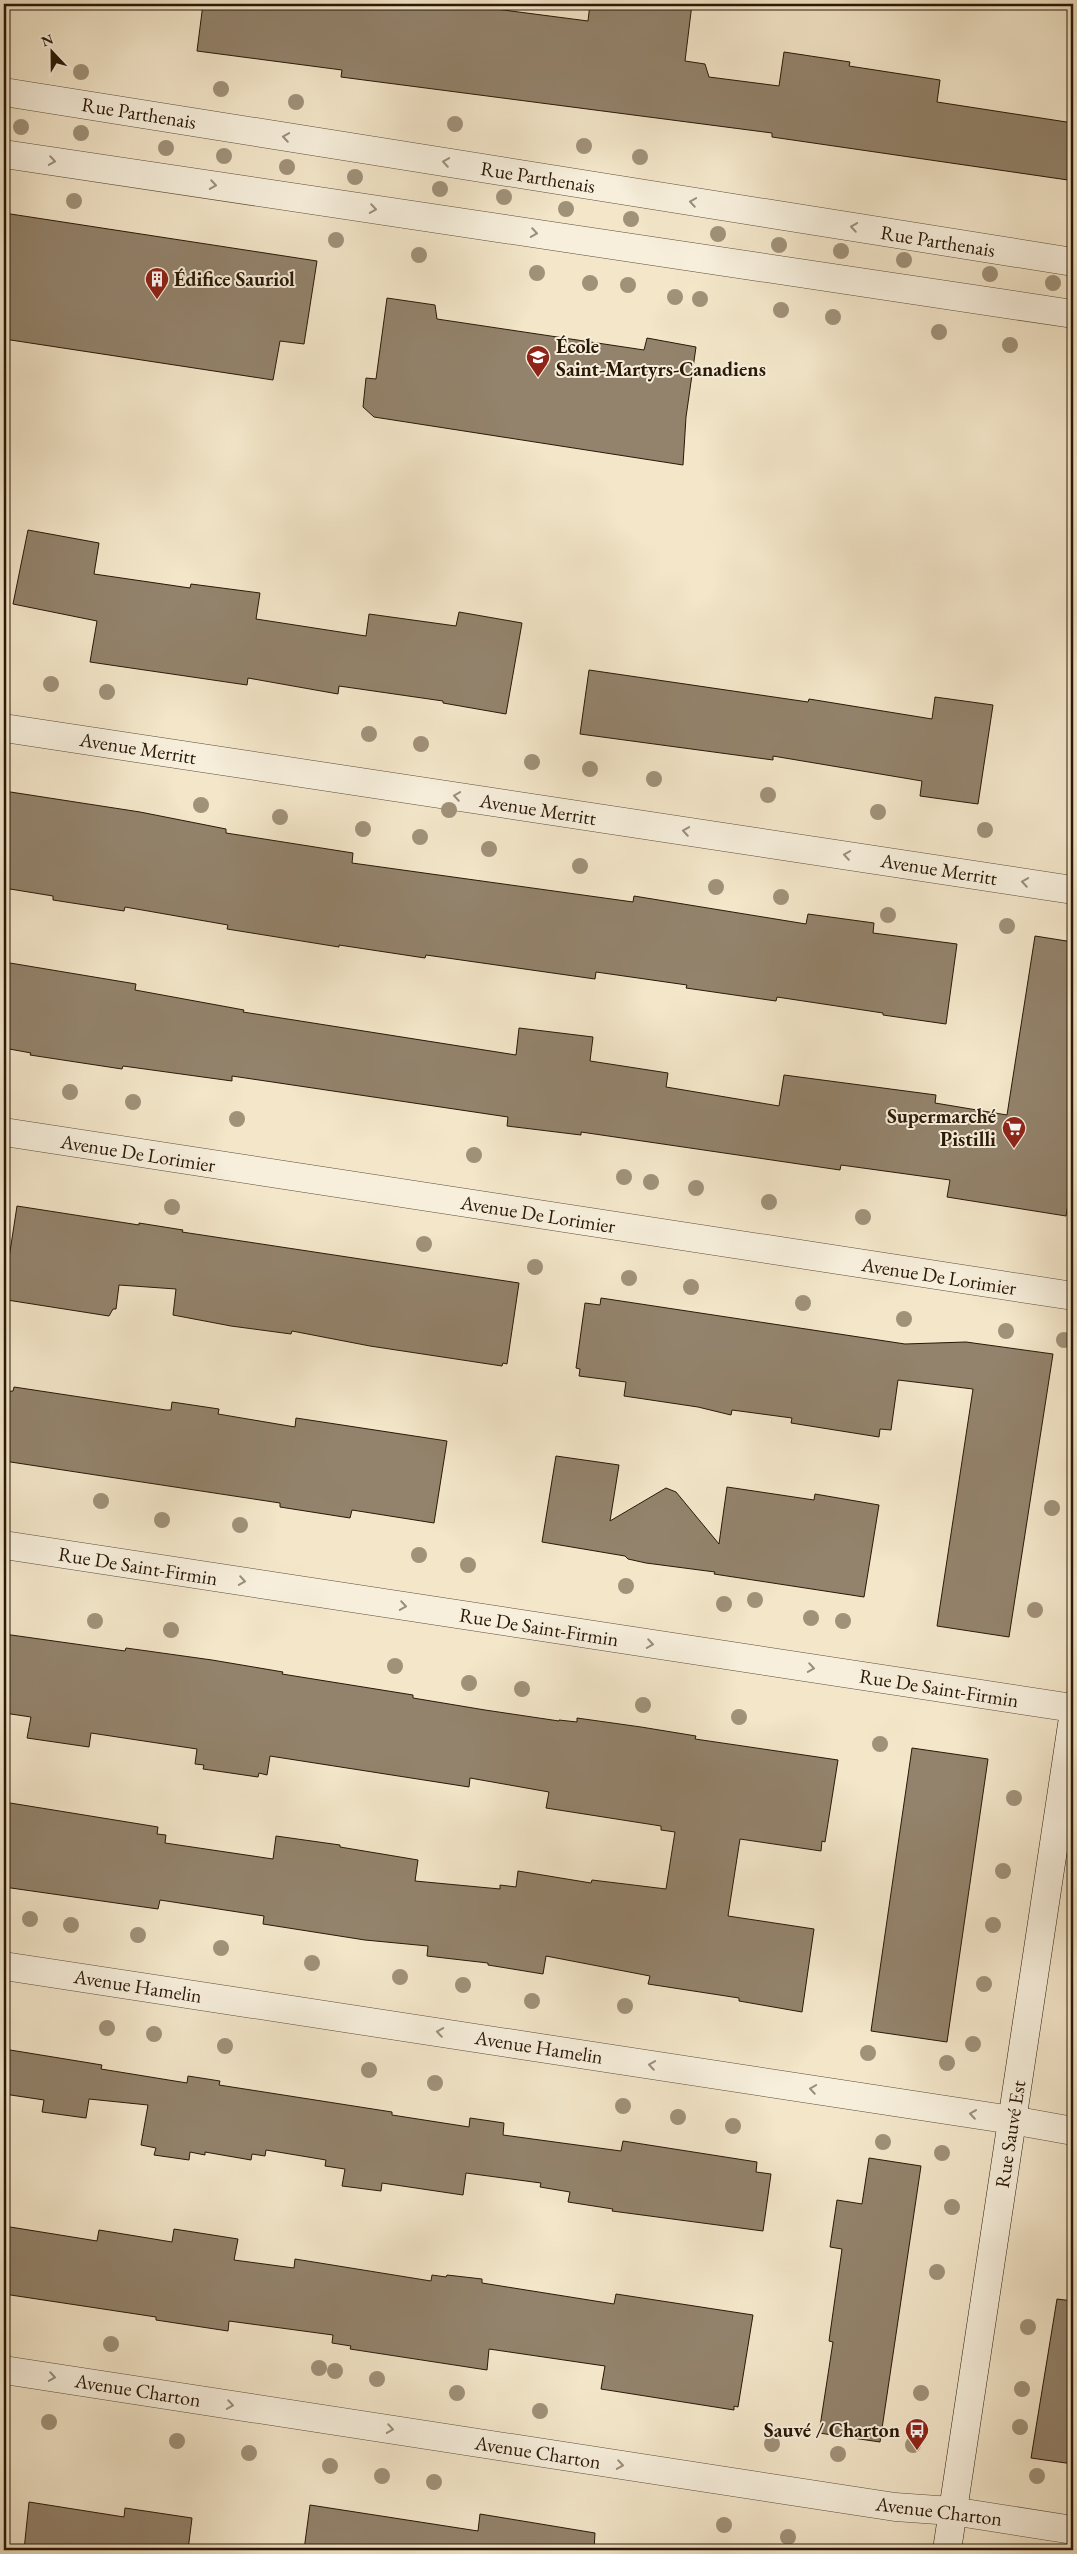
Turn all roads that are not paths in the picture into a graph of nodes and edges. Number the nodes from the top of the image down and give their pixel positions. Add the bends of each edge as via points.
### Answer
1 (4, 92) edge
2 (4, 154) edge
3 (1073, 262) edge
4 (1073, 314) edge
5 (4, 728) edge
6 (1073, 890) edge
7 (4, 1132) edge
8 (1073, 1296) edge
9 (4, 1545) edge
10 (1073, 1708) edge
11 (1073, 1718) edge
12 (4, 1966) edge
13 (1012, 2120) junction
14 (1073, 2131) edge
15 (4, 2370) edge
16 (952, 2511) junction
17 (1073, 2530) edge
18 (947, 2550) edge

3 -> 1 street, Rue Parthenais
2 -> 4 street
6 -> 5 street, Avenue Merritt
7 - 8 street, Avenue De Lorimier
9 -> 10 street, Rue De Saint-Firmin
11 - 13 street, Rue Sauvé Est
13 -> 12 street, Avenue Hamelin
13 - 14 street, Avenue Hamelin
13 - 16 street, Rue Sauvé Est
15 -> 16 street, Avenue Charton via 895,2507
16 - 17 street, Avenue Charton
16 - 18 street, Rue Sauvé Est

